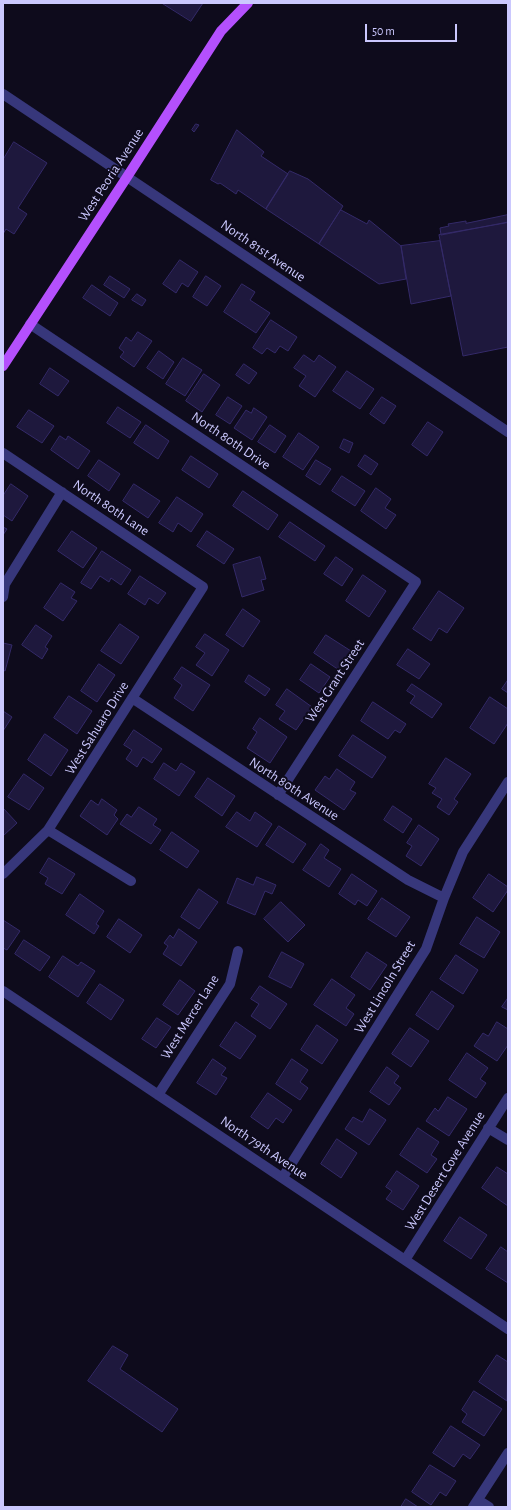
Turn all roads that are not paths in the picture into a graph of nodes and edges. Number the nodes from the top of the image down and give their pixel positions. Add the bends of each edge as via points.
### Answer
1 (248, 3) edge
2 (3, 94) edge
3 (127, 177) junction
4 (30, 324) junction
5 (3, 366) edge
6 (508, 432) edge
7 (3, 453) edge
8 (62, 492) junction
9 (416, 582) joint
10 (203, 587) joint
11 (3, 597) edge
12 (132, 698) junction
13 (508, 782) edge
14 (278, 795) junction
15 (48, 830) junction
16 (3, 874) edge
17 (131, 881) dead end
18 (444, 898) junction
19 (238, 951) dead end
20 (3, 991) edge
21 (158, 1095) junction
22 (508, 1098) edge
23 (488, 1128) junction
24 (508, 1140) edge
25 (283, 1177) junction
26 (405, 1260) junction
27 (508, 1329) edge
28 (508, 1453) edge
29 (476, 1503) edge
30 (489, 1507) edge

1 - 3 main road, West Peoria Avenue via 221,31
2 - 3 street, North 81st Avenue
3 - 4 main road, West Peoria Avenue
3 - 6 street, North 81st Avenue
4 - 5 main road, West Peoria Avenue
4 - 9 street, North 80th Drive
7 - 8 street, North 80th Lane
8 - 10 street, North 80th Lane
8 - 11 street via 5,584
9 - 14 street, West Grant Street
10 - 12 street, West Sahuaro Drive
12 - 14 street, North 80th Avenue
12 - 15 street, West Sahuaro Drive
13 - 18 street, West Lincoln Street via 463,852
14 - 18 street, North 80th Avenue via 408,880
15 - 16 street, West Sahuaro Drive
15 - 17 street
18 - 25 street, West Lincoln Street via 426,949
19 - 21 street, West Mercer Lane via 230,984
20 - 21 street, North 79th Avenue
21 - 25 street, North 79th Avenue
22 - 23 street, West Desert Cove Avenue
23 - 24 street
23 - 26 street, West Desert Cove Avenue
25 - 26 street, North 79th Avenue
26 - 27 street, North 79th Avenue
28 - 29 street
29 - 30 street

